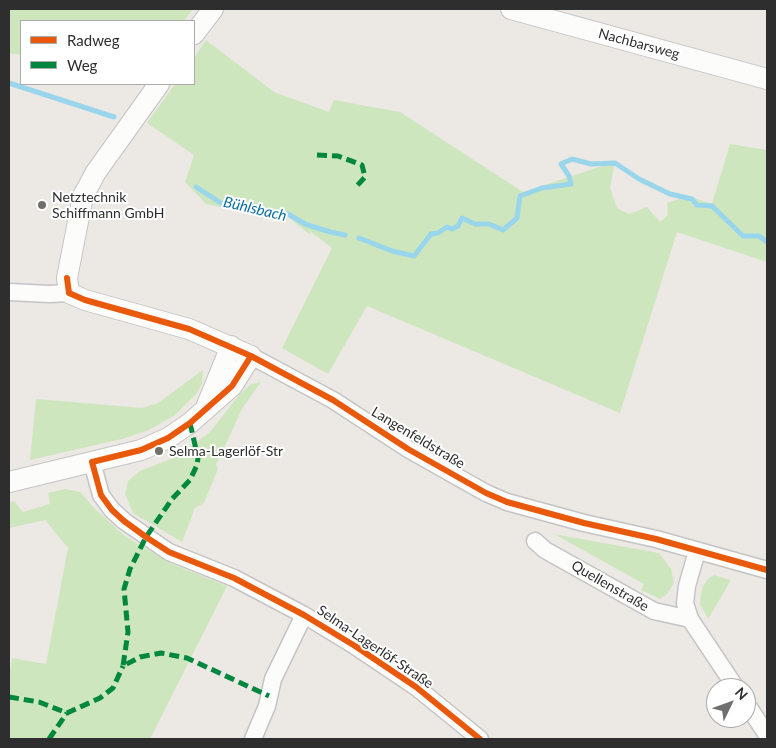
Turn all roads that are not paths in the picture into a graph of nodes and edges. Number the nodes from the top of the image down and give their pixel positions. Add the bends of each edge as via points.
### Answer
1 (213, 9) edge
2 (511, 9) edge
3 (195, 33) edge
4 (767, 79) edge
5 (158, 85) edge
6 (9, 292) edge
7 (69, 293) junction
8 (230, 346) junction
9 (251, 356) junction
10 (206, 408) junction
11 (92, 462) junction
12 (9, 482) edge
13 (535, 541) dead end
14 (697, 551) junction
15 (767, 570) edge
16 (304, 615) junction
17 (690, 619) junction
18 (729, 678) edge
19 (756, 718) edge
20 (767, 735) edge
21 (254, 739) edge
22 (480, 739) edge

1 - 3 street
2 - 4 street, Nachbarsweg
5 - 7 street via 96,172 84,196 67,278
6 - 7 street, Langenfeldstraße
7 - 8 street, Langenfeldstraße via 189,329
8 - 9 street, Langenfeldstraße
8 - 10 street
9 - 10 street via 232,386
9 - 14 street, Langenfeldstraße via 333,400 408,449 486,493 529,508
10 - 11 street via 190,424 168,438 141,450
11 - 12 street
11 - 16 street, Selma-Lagerlöf-Straße via 102,495 124,521 169,552 234,578
13 - 17 street, Quellenstraße via 545,550 654,611
14 - 15 street, Langenfeldstraße
14 - 17 street via 685,603
16 - 21 street via 273,679
16 - 22 street, Selma-Lagerlöf-Straße via 416,687
17 - 18 street
19 - 20 street

